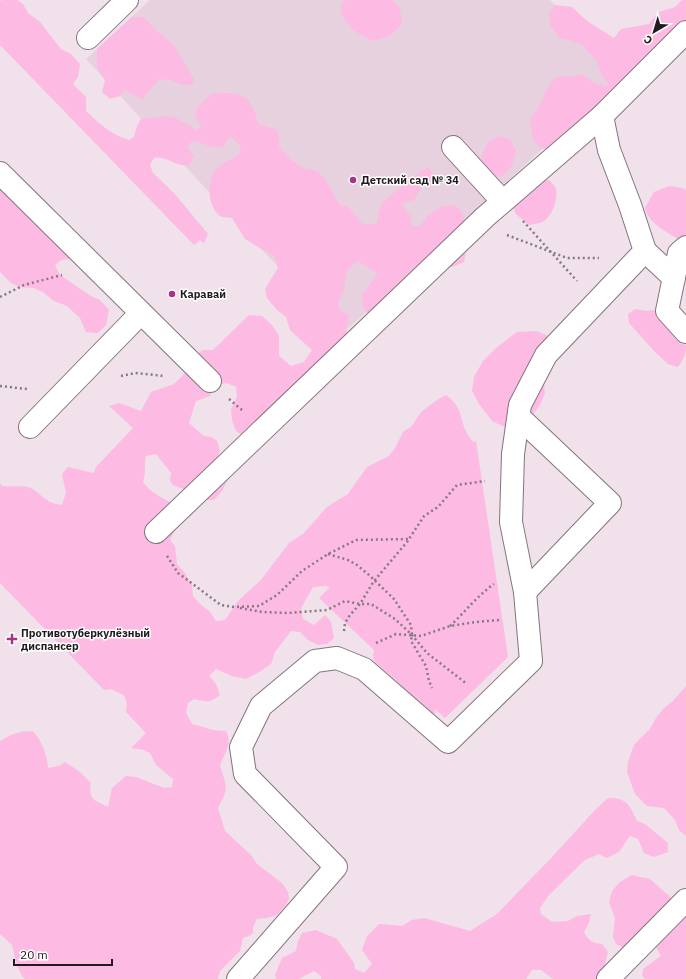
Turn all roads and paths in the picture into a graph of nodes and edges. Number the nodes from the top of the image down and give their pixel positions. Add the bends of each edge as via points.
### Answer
1 (127, 0) edge
2 (686, 32) edge
3 (88, 38) dead end
4 (602, 116) junction
5 (453, 147) dead end
6 (0, 173) edge
7 (502, 202) junction
8 (468, 232) junction
9 (686, 247) edge
10 (554, 253) junction
11 (639, 257) junction
12 (93, 266) junction
13 (674, 278) junction
14 (0, 297) edge
15 (596, 303) junction
16 (141, 313) junction
17 (686, 332) edge
18 (165, 376) dead end
19 (115, 377) dead end
20 (210, 381) joint
21 (518, 417) junction
22 (30, 427) dead end
23 (263, 430) junction
24 (512, 486) junction
25 (156, 532) joint
26 (408, 539) junction
27 (328, 554) junction
28 (521, 570) junction
29 (374, 581) junction
30 (525, 592) junction
31 (360, 604) junction
32 (234, 607) junction
33 (528, 620) junction
34 (450, 626) junction
35 (412, 635) junction
36 (344, 661) junction
37 (485, 706) junction
38 (686, 900) edge
39 (238, 979) edge
40 (608, 979) edge

1 - 3 lane
2 - 4 lane
4 - 7 lane
4 - 11 lane via 609,150 630,204
5 - 7 lane
6 - 12 lane
7 - 8 lane
7 - 10 path
8 - 10 path via 487,230 500,233
8 - 23 lane
9 - 13 lane via 679,254
10 - 11 path via 566,258
10 - 15 path
11 - 13 lane
11 - 15 lane
12 - 14 path via 24,285
12 - 16 lane
13 - 17 lane via 667,311
15 - 21 lane via 546,355 520,405
16 - 20 lane
16 - 22 lane
18 - 19 path via 135,373
20 - 23 path
21 - 24 lane
21 - 30 lane via 610,503
23 - 25 lane
24 - 26 path via 482,480 457,485 438,508 424,516
24 - 28 lane via 511,522
25 - 32 path via 178,573 221,605
26 - 27 path via 356,540
26 - 29 path
27 - 29 path via 357,565
27 - 32 path via 302,571 277,595 259,606
28 - 30 lane
28 - 34 path via 506,576 485,591
29 - 31 path
29 - 35 path via 394,599 411,625
30 - 33 lane
31 - 32 path via 344,601 327,610 288,614
31 - 35 path via 371,604 395,619
31 - 36 path via 345,623
33 - 34 path
33 - 37 lane via 531,661
34 - 35 path via 421,636
35 - 36 path via 396,634
35 - 37 path via 426,653 474,690
36 - 37 lane via 364,669 448,742
36 - 39 lane via 315,661 261,706 241,747 245,774 336,867
38 - 40 lane

